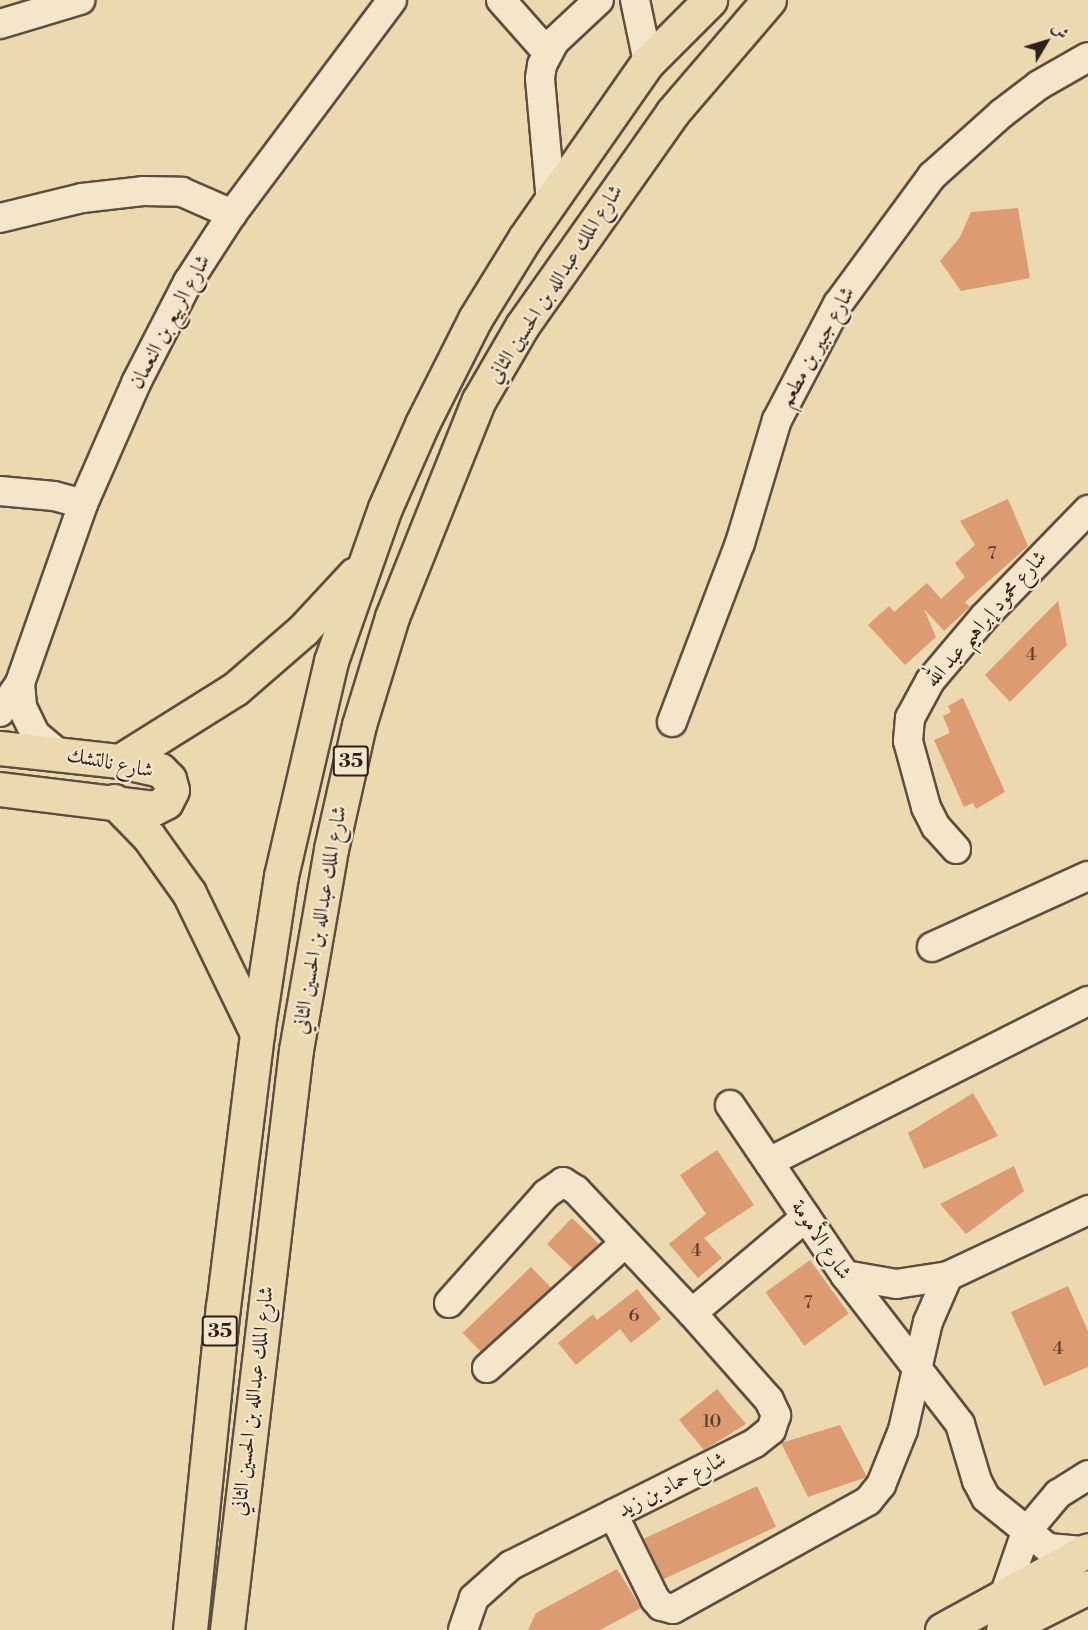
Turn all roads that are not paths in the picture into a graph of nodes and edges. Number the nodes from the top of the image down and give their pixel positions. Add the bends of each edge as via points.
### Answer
1 (80, 0) edge
2 (392, 0) edge
3 (501, 0) edge
4 (599, 0) edge
5 (635, 0) edge
6 (710, 0) edge
7 (769, 0) edge
8 (0, 24) edge
9 (548, 52) junction
10 (1088, 57) edge
11 (648, 62) junction
12 (551, 202) junction
13 (232, 214) junction
14 (0, 218) edge
15 (0, 491) edge
16 (83, 504) junction
17 (1088, 510) edge
18 (366, 561) junction
19 (20, 683) junction
20 (0, 712) edge
21 (672, 722) dead end
22 (0, 748) edge
23 (58, 753) junction
24 (120, 761) junction
25 (0, 789) edge
26 (114, 801) junction
27 (956, 849) dead end
28 (1088, 876) edge
29 (932, 947) dead end
30 (1088, 1001) edge
31 (257, 1033) junction
32 (730, 1105) dead end
33 (768, 1162) junction
34 (1088, 1210) edge
35 (806, 1217) junction
36 (625, 1243) junction
37 (845, 1275) junction
38 (948, 1276) junction
39 (449, 1303) dead end
40 (692, 1313) junction
41 (487, 1368) dead end
42 (917, 1372) junction
43 (1088, 1475) edge
44 (613, 1515) junction
45 (1026, 1532) junction
46 (1087, 1551) edge
47 (1088, 1587) edge
48 (1005, 1593) junction
49 (1036, 1620) edge
50 (190, 1630) edge
51 (227, 1630) edge
52 (463, 1630) edge
53 (942, 1630) edge
54 (1003, 1630) edge

1 - 8 street
2 - 13 street, شارع الربيع بن النعمان
3 - 9 street
4 - 9 street
5 - 11 street
6 - 11 main road, شارع الملك عبدالله بن الحسين الثاني / 35
7 - 51 main road, شارع الملك عبدالله بن الحسين الثاني / 35 via 672,113 522,326 479,400 392,617 359,725 327,871 298,1039
9 - 12 street via 540,78 549,142
10 - 21 street, شارع جبير بن مطعم via 1039,85 1000,114 932,176 838,304 777,420 737,552
11 - 12 main road, شارع الملك عبدالله بن الحسين الثاني / 35
12 - 18 main road, شارع الملك عبدالله بن الحسين الثاني / 35 via 475,319 422,424
13 - 14 street via 182,192 143,191 82,198
13 - 16 street, شارع الربيع بن النعمان via 188,282
15 - 16 street via 54,496
16 - 19 street, شارع الربيع بن النعمان
17 - 27 street, شارع محمود إبراهيم عبد الله via 1027,569 930,681 910,718 908,741 926,807 936,827
18 - 24 main road via 262,668 198,716
18 - 31 main road, شارع الملك عبدالله بن الحسين الثاني / 35 via 331,662 308,747 281,876
19 - 20 street, شارع الربيع بن النعمان
19 - 23 street, شارع الربيع بن النعمان via 22,707 35,734
22 - 23 main road, شارع نالتشك
23 - 24 main road, شارع نالتشك
24 - 26 main road, شارع نالتشك via 160,770 170,779 172,790 166,802 153,808
25 - 26 main road, شارع نالتشك
26 - 31 main road via 149,837 189,893
28 - 29 street
30 - 33 street
31 - 50 main road, شارع الملك عبدالله بن الحسين الثاني / 35 via 224,1295
32 - 33 street, شارع الأمومة
33 - 35 street, شارع الأمومة
34 - 38 street
35 - 37 street, شارع الأمومة
35 - 40 street
36 - 39 street, شارع حماد بن زيد via 576,1190 559,1183
36 - 40 street, شارع حماد بن زيد
36 - 41 street
37 - 38 street via 896,1284
37 - 42 street, شارع الأمومة
38 - 42 street via 928,1322
40 - 44 street, شارع حماد بن زيد via 769,1400 775,1411 775,1425 755,1443
42 - 44 street via 896,1450 881,1485 868,1501 681,1606 666,1609 656,1599
42 - 45 street, شارع الأمومة via 960,1424 980,1490 994,1507
43 - 45 street via 1058,1494
44 - 52 street, شارع حماد بن زيد via 498,1574 474,1598
45 - 46 street, شارع الأمومة via 1048,1548
45 - 48 street
46 - 48 main road
47 - 49 main road
48 - 53 main road
49 - 54 main road

